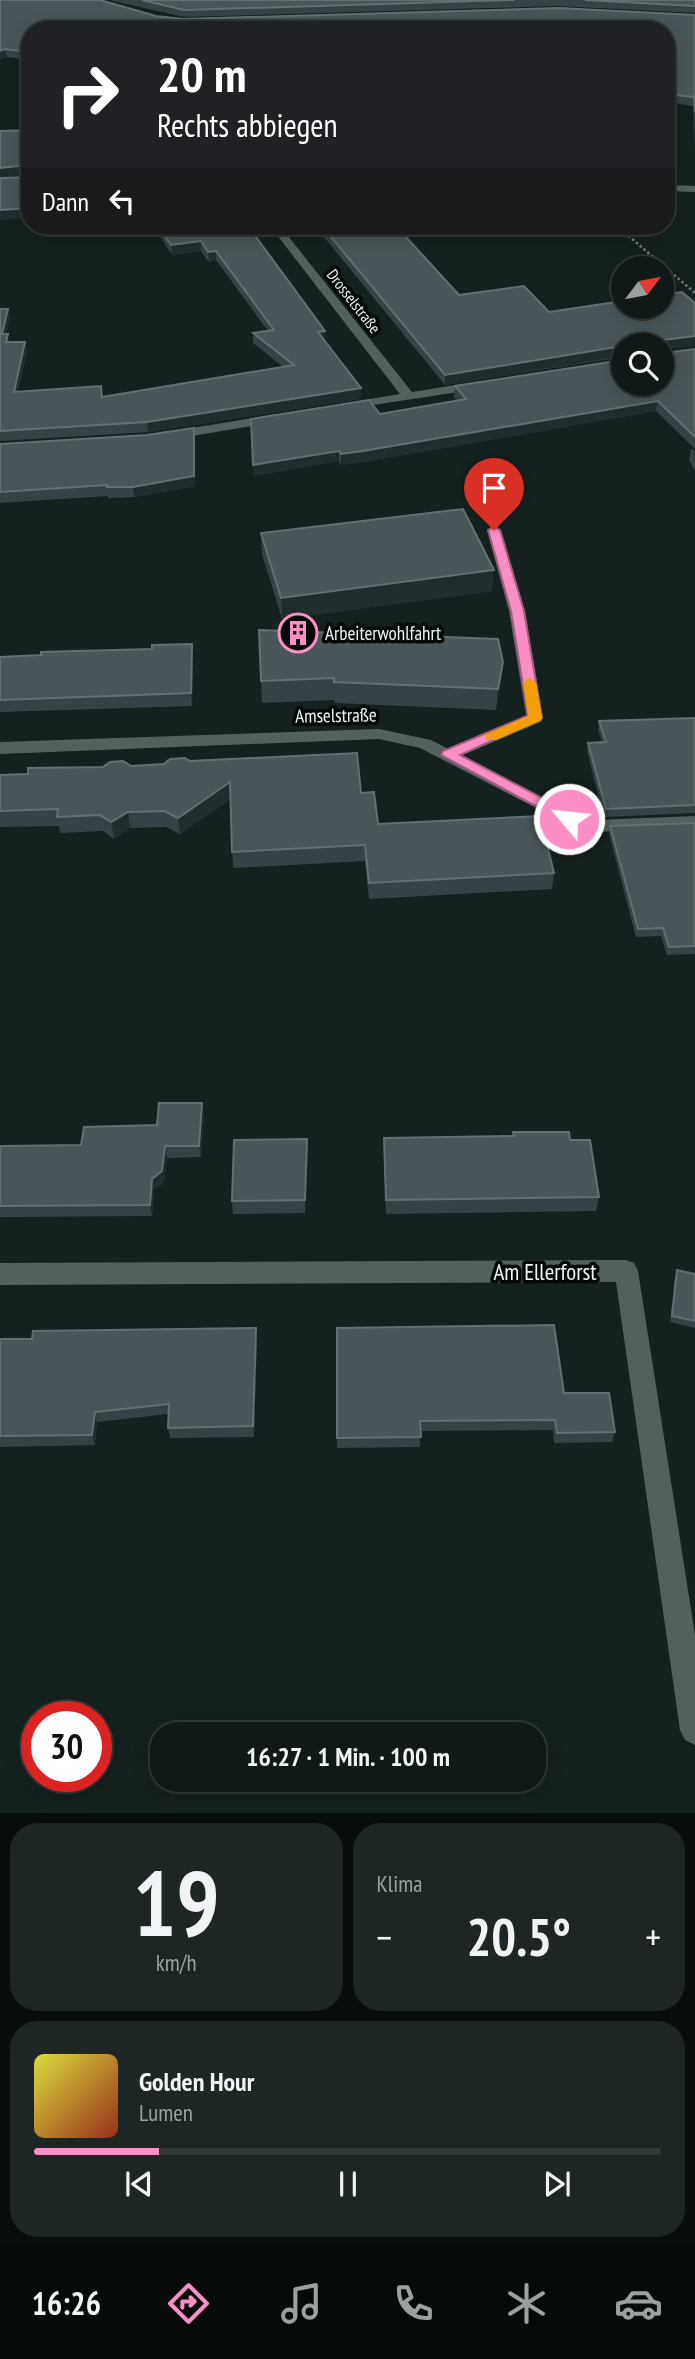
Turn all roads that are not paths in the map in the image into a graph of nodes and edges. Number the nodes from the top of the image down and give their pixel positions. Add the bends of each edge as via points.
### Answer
1 (675, 188) edge
2 (695, 189) edge
3 (282, 235) edge
4 (488, 384) edge
5 (408, 396) junction
6 (326, 410) edge
7 (285, 416) edge
8 (148, 439) edge
9 (494, 530) dead end
10 (0, 748) edge
11 (448, 755) junction
12 (695, 822) edge
13 (0, 1274) edge
14 (695, 1730) edge

1 - 2 street
3 - 5 street, Drosselstraße
4 - 5 street
5 - 6 street
7 - 8 street
9 - 11 street via 517,611 536,718
10 - 11 street, Amselstraße via 379,734 425,744
11 - 12 street, Amselstraße via 569,819 596,826
13 - 14 street, Am Ellerforst via 626,1271

